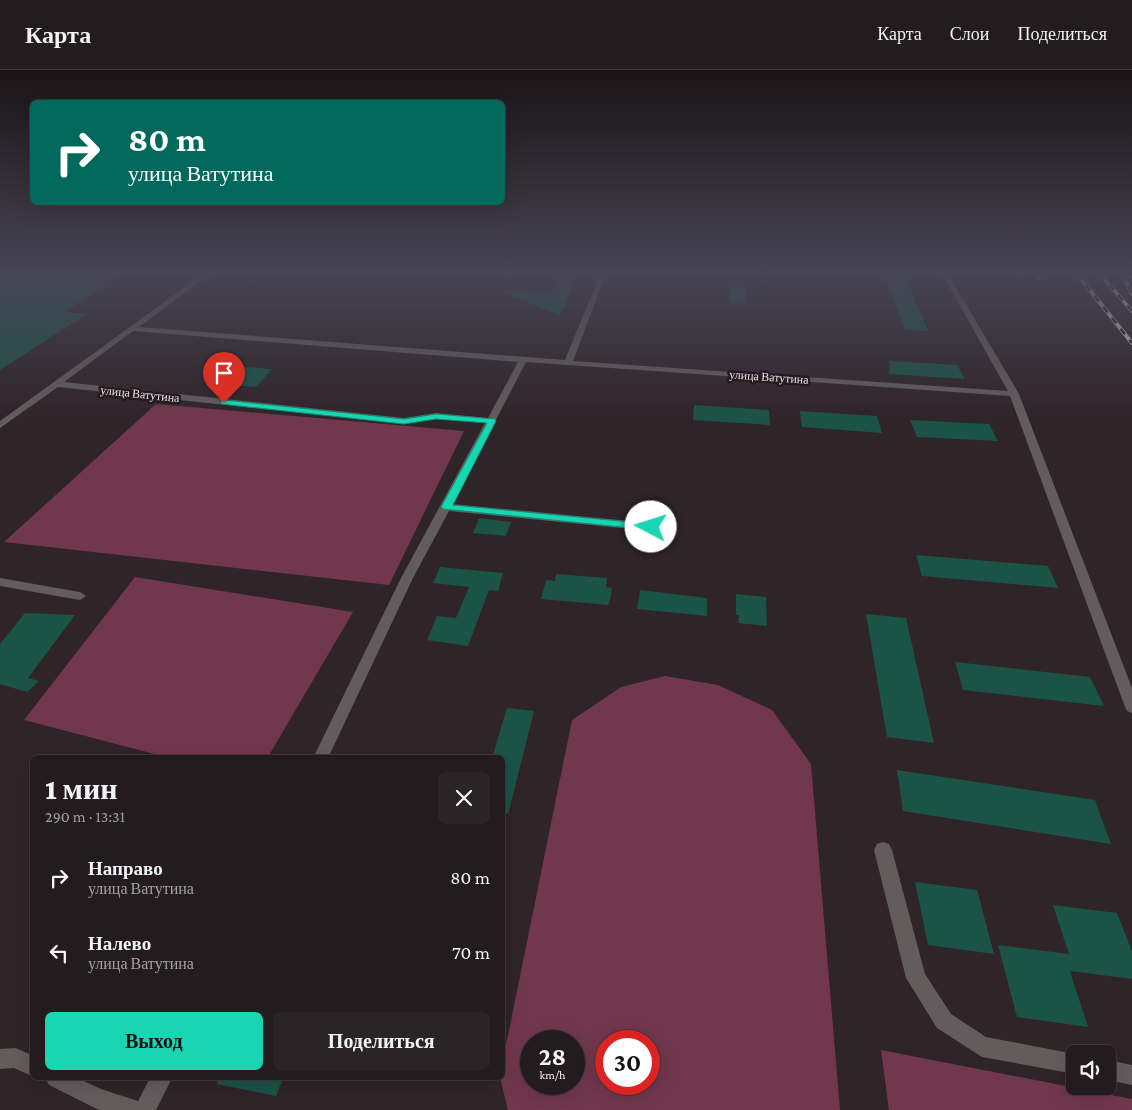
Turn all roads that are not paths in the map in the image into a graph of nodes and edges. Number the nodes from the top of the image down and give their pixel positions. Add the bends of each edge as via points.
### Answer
1 (141, 323) edge
2 (584, 323) edge
3 (973, 323) edge
4 (132, 329) junction
5 (524, 359) junction
6 (568, 363) junction
7 (56, 384) junction
8 (1014, 394) junction
9 (492, 421) junction
10 (0, 425) edge
11 (446, 507) junction
12 (651, 527) dead end
13 (0, 582) edge
14 (80, 596) dead end
15 (1132, 707) edge
16 (321, 755) edge
17 (883, 850) dead end
18 (0, 1058) edge
19 (1066, 1062) edge
20 (30, 1065) edge
21 (1116, 1072) edge
22 (1132, 1075) edge
23 (60, 1080) edge
24 (160, 1080) edge
25 (133, 1110) edge
26 (145, 1110) edge

1 - 4 street
2 - 6 street
3 - 8 street
4 - 5 street, улица Ватутина
4 - 7 street
5 - 6 street, улица Ватутина
5 - 9 street
6 - 8 street, улица Ватутина
7 - 9 street, улица Ватутина via 404,421 436,416
7 - 10 street
8 - 15 street
9 - 11 street
11 - 12 street
11 - 16 street via 407,578
13 - 14 street
17 - 19 street via 916,978 944,1021 982,1047
18 - 20 street via 15,1058
21 - 22 street
23 - 25 street via 98,1099
24 - 26 street

